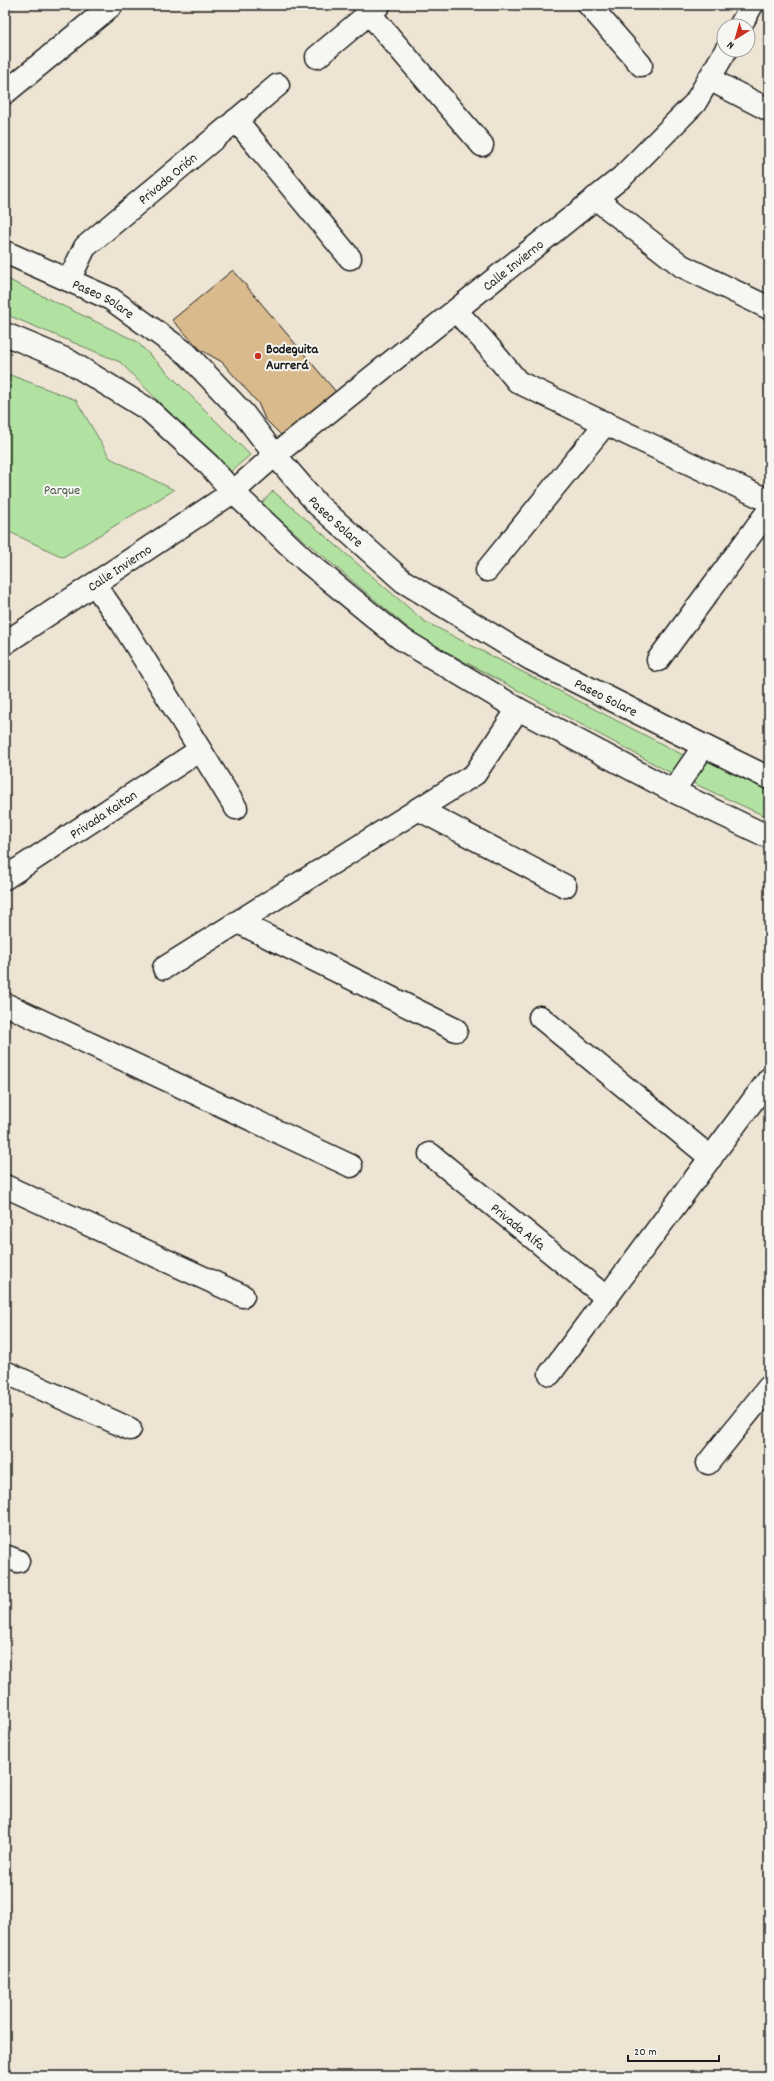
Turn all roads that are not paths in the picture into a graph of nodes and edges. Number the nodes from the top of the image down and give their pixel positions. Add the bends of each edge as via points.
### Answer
1 (112, 5) edge
2 (589, 5) edge
3 (752, 5) edge
4 (374, 9) edge
5 (745, 18) edge
6 (317, 57) dead end
7 (721, 58) edge
8 (641, 65) dead end
9 (709, 79) junction
10 (278, 86) dead end
11 (5, 94) edge
12 (769, 110) edge
13 (236, 120) junction
14 (482, 145) dead end
15 (595, 198) junction
16 (5, 252) edge
17 (350, 258) dead end
18 (69, 280) junction
19 (769, 308) edge
20 (456, 311) junction
21 (5, 334) edge
22 (606, 423) junction
23 (275, 455) junction
24 (233, 492) junction
25 (769, 501) edge
26 (769, 510) edge
27 (487, 570) dead end
28 (96, 585) junction
29 (5, 643) edge
30 (658, 660) dead end
31 (518, 709) junction
32 (704, 746) junction
33 (200, 750) junction
34 (769, 778) edge
35 (673, 791) junction
36 (236, 808) dead end
37 (418, 809) junction
38 (769, 837) edge
39 (5, 878) edge
40 (565, 886) dead end
41 (238, 922) junction
42 (164, 968) dead end
43 (5, 1004) edge
44 (540, 1017) dead end
45 (456, 1030) dead end
46 (769, 1079) edge
47 (430, 1154) dead end
48 (711, 1158) junction
49 (351, 1166) dead end
50 (5, 1186) edge
51 (243, 1296) dead end
52 (607, 1298) junction
53 (5, 1372) edge
54 (550, 1374) dead end
55 (769, 1387) edge
56 (130, 1429) dead end
57 (708, 1463) dead end

1 - 11 street
2 - 8 street
3 - 5 street
4 - 6 street
4 - 14 street
7 - 9 street, Calle Invierno
9 - 12 street
9 - 15 street, Calle Invierno via 695,103 622,177
10 - 13 street, Privada Orión
13 - 17 street
13 - 18 street, Privada Orión via 85,247
15 - 19 street via 682,266
15 - 20 street, Calle Invierno
16 - 18 street, Paseo Solare
18 - 23 street, Paseo Solare via 111,299 187,354 243,413
20 - 22 street via 518,382
20 - 23 street, Calle Invierno
21 - 24 street via 67,360 149,410 209,465
22 - 25 street
22 - 27 street
23 - 24 street, Calle Invierno
23 - 32 street, Paseo Solare via 318,505 403,581 531,659
24 - 28 street, Calle Invierno
24 - 31 street via 305,560 400,638
26 - 30 street
28 - 29 street, Calle Invierno
28 - 33 street
31 - 35 street
31 - 37 street via 475,774
32 - 34 street, Paseo Solare
32 - 35 street
33 - 36 street
33 - 39 street, Privada Kaitan
35 - 38 street
37 - 40 street
37 - 41 street
41 - 42 street
41 - 45 street
43 - 49 street
44 - 48 street
46 - 48 street
47 - 52 street, Privada Alfa
48 - 52 street
50 - 51 street
52 - 54 street
53 - 56 street
55 - 57 street

